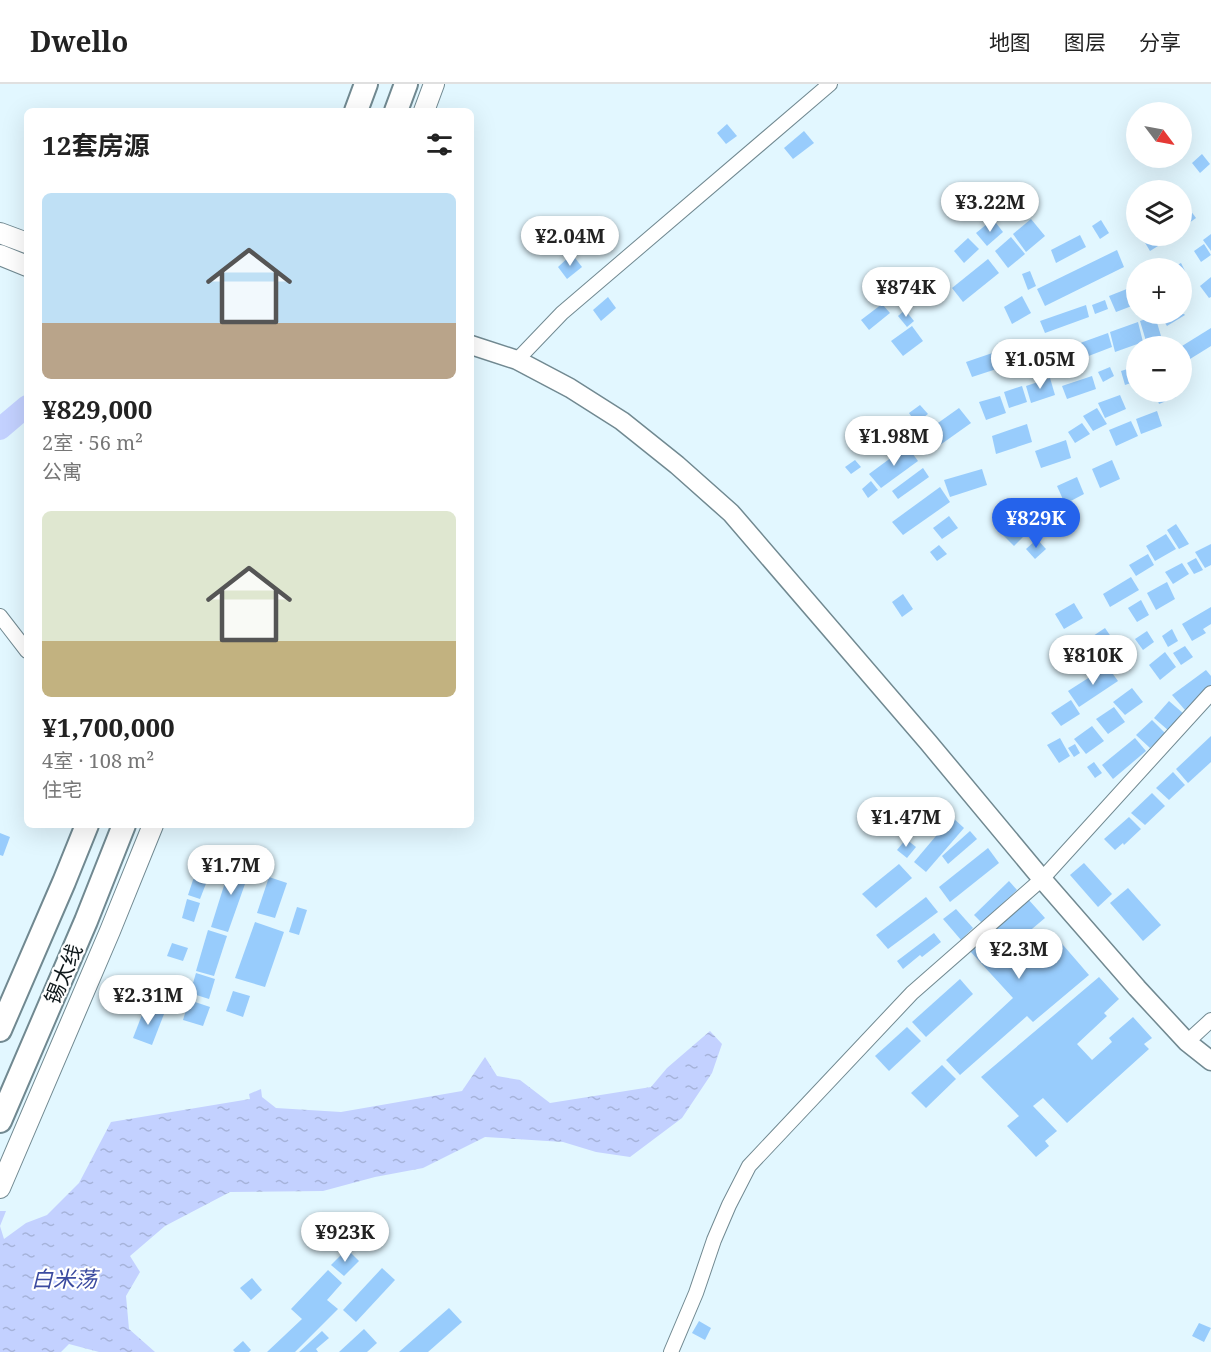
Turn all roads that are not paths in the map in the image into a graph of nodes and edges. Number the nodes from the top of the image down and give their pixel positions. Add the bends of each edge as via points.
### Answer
1 (366, 84) edge
2 (406, 84) edge
3 (434, 84) edge
4 (830, 84) edge
5 (357, 108) edge
6 (397, 108) edge
7 (425, 108) edge
8 (0, 233) edge
9 (24, 242) edge
10 (0, 255) edge
11 (24, 265) edge
12 (474, 346) edge
13 (517, 360) junction
14 (0, 616) edge
15 (24, 647) edge
16 (1211, 693) edge
17 (86, 828) edge
18 (123, 828) edge
19 (152, 828) edge
20 (1042, 879) junction
21 (1211, 1020) edge
22 (0, 1030) edge
23 (1187, 1042) junction
24 (1211, 1061) edge
25 (0, 1121) edge
26 (0, 1188) edge
27 (671, 1352) edge

1 - 5 main road
2 - 6 main road
3 - 7 main road
4 - 13 street via 562,313
8 - 9 main road
10 - 11 main road
12 - 13 street
13 - 20 street via 622,421 731,513
14 - 15 street
16 - 20 street
17 - 22 main road, 锡太线
18 - 25 main road, 锡太线
19 - 26 main road
20 - 23 street
20 - 27 street via 912,993 749,1166 714,1240
21 - 23 street
23 - 24 street

